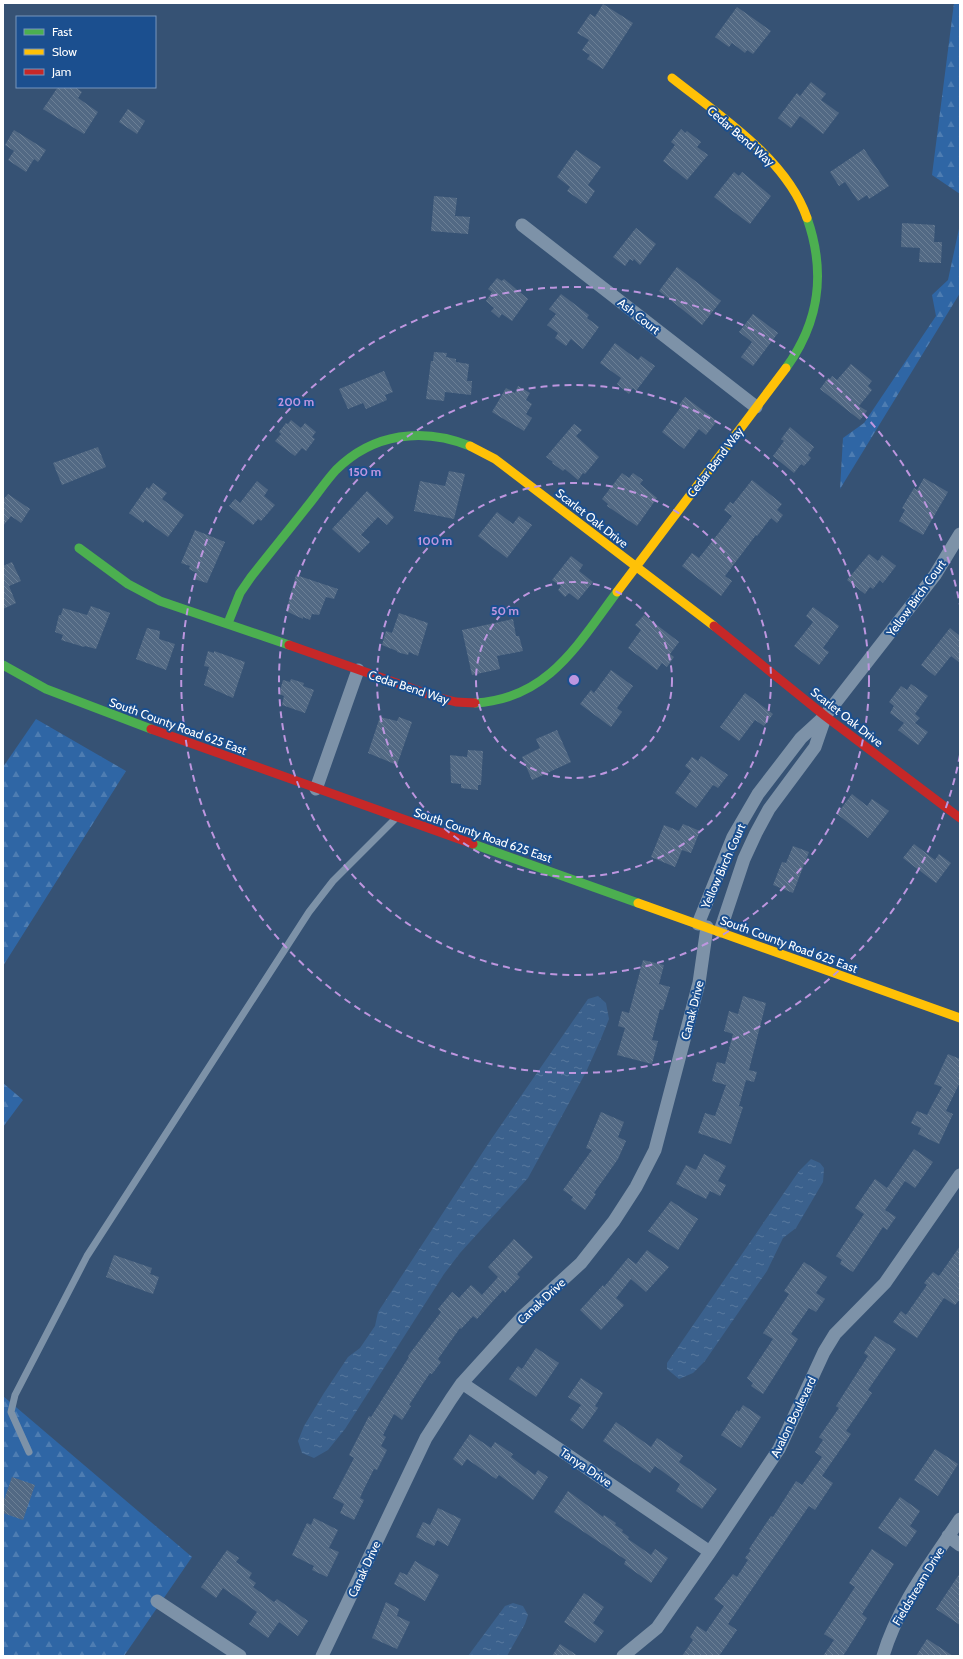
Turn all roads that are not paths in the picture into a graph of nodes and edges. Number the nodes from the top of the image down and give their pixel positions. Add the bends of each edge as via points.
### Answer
1 (672, 78) dead end
2 (522, 225) dead end
3 (756, 407) junction
4 (960, 534) edge
5 (79, 548) dead end
6 (636, 568) junction
7 (228, 622) junction
8 (3, 665) edge
9 (358, 670) junction
10 (825, 716) junction
11 (316, 789) junction
12 (397, 817) junction
13 (960, 818) edge
14 (708, 927) junction
15 (960, 1018) edge
16 (960, 1175) edge
17 (462, 1383) junction
18 (29, 1452) dead end
19 (960, 1519) edge
20 (948, 1536) junction
21 (960, 1545) edge
22 (710, 1552) junction
23 (157, 1601) dead end
24 (240, 1656) edge
25 (322, 1656) edge
26 (624, 1656) edge
27 (883, 1656) edge

1 - 3 street, Cedar Bend Way via 772,161 798,197 814,238 818,282 811,327 795,356
2 - 3 street, Ash Court
3 - 6 street, Cedar Bend Way
4 - 10 street, Yellow Birch Court via 935,575
5 - 7 street, Cedar Bend Way via 134,587 159,601
6 - 7 street, Scarlet Oak Drive via 495,459 477,448 448,437 406,435 366,448 333,473 251,577 240,593
6 - 9 street, Cedar Bend Way via 568,658 536,686 517,695 489,702 453,701
6 - 10 street, Scarlet Oak Drive via 728,637
7 - 9 street, Cedar Bend Way
8 - 11 street, South County Road 625 East via 46,689
9 - 11 street, Cedar Bend Way
10 - 13 street, Scarlet Oak Drive
10 - 14 street, Yellow Birch Court via 815,747 769,809
10 - 14 street, Yellow Birch Court via 801,738 758,794 733,837
11 - 12 street, South County Road 625 East
12 - 14 street, South County Road 625 East
12 - 18 lane via 333,881 310,912 87,1256 15,1395 11,1412
14 - 15 street, South County Road 625 East
14 - 17 street, Canak Drive via 699,983 657,1142 636,1187 581,1264 522,1317
16 - 22 street, Avalon Boulevard via 885,1283 835,1334 824,1352 779,1449
17 - 22 street, Tanya Drive
17 - 25 street, Canak Drive via 426,1438
19 - 20 street, Fieldstream Drive
20 - 21 street
20 - 27 street, Fieldstream Drive via 896,1618
22 - 26 street, Avalon Boulevard via 657,1628
23 - 24 street

